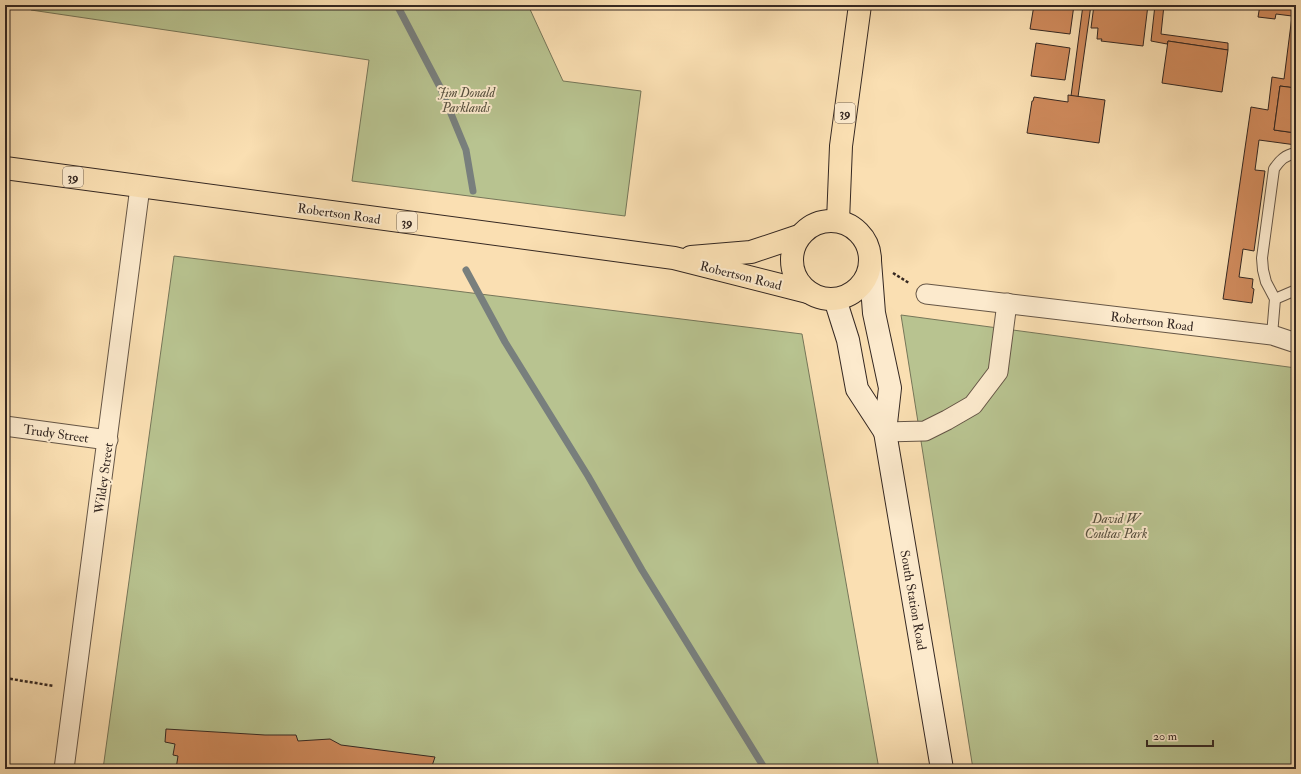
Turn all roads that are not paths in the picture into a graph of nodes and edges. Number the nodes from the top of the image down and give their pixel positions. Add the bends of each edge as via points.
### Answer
1 (860, 5) edge
2 (1296, 154) edge
3 (5, 168) edge
4 (140, 187) junction
5 (838, 221) junction
6 (800, 236) junction
7 (674, 258) junction
8 (870, 261) junction
9 (1296, 290) edge
10 (808, 292) junction
11 (926, 294) road end
12 (835, 299) junction
13 (1275, 299) junction
14 (1007, 303) junction
15 (1272, 335) junction
16 (1296, 343) edge
17 (5, 426) edge
18 (885, 432) junction
19 (108, 440) junction
20 (64, 769) edge
21 (942, 769) edge

1 - 5 main road, 39 via 841,146
2 - 13 lane via 1280,159 1274,169 1262,258 1266,282
3 - 4 main road, Robertson Road / 39
4 - 7 main road, Robertson Road / 39
4 - 19 street, Wildey Street
5 - 6 main road, 39 via 810,226
5 - 8 main road, South Station Road via 851,226 862,235
6 - 7 main road, Robertson Road / 39 via 751,252
6 - 10 main road via 792,260 799,283
7 - 10 main road, Robertson Road / 39
8 - 12 main road via 867,275 860,287 848,295
8 - 18 main road, South Station Road via 874,313 890,388
9 - 13 lane
10 - 12 main road, 39 via 821,298
11 - 14 street, Robertson Road
12 - 18 main road, South Station Road via 848,340 857,389
13 - 15 lane
14 - 15 street, Robertson Road
14 - 18 street via 998,372 973,405 924,431
15 - 16 street, Robertson Road
17 - 19 street, Trudy Street
18 - 21 main road, South Station Road
19 - 20 street, Wildey Street

